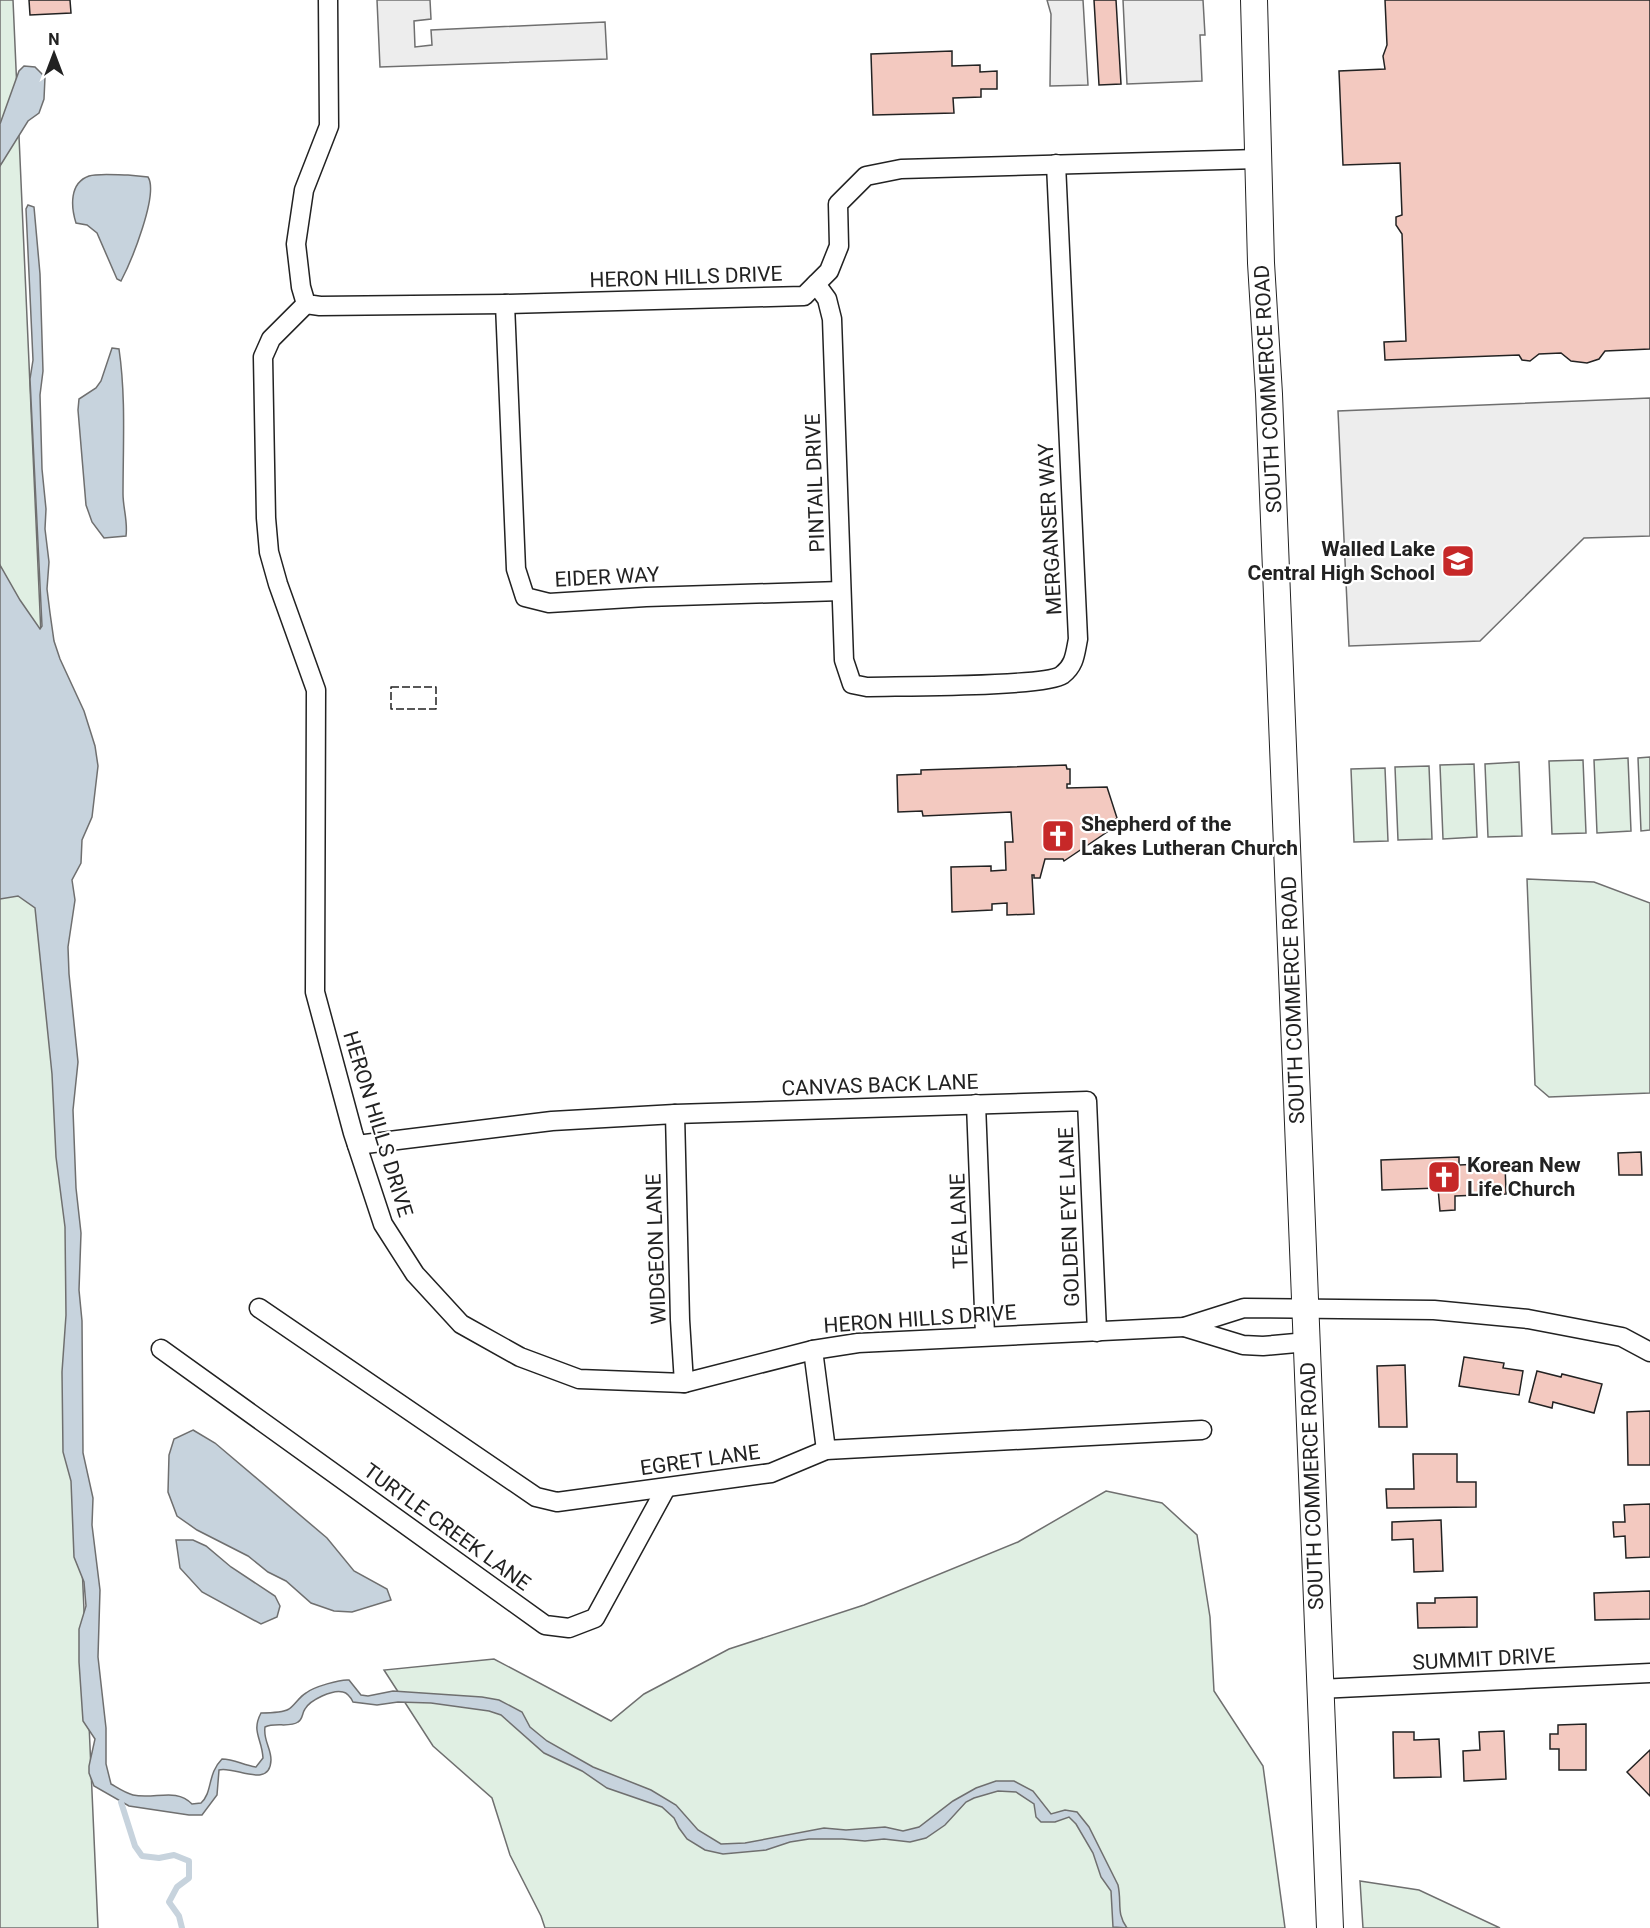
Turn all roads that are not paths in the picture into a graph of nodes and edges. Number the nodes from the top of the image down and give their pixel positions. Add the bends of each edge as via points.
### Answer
1 (328, 0) edge
2 (1254, 0) edge
3 (1258, 159) junction
4 (1056, 164) junction
5 (816, 284) junction
6 (505, 304) junction
7 (313, 305) junction
8 (841, 591) junction
9 (852, 684) joint
10 (1087, 1101) joint
11 (976, 1104) junction
12 (675, 1114) junction
13 (357, 1145) junction
14 (259, 1308) dead end
15 (1304, 1309) junction
16 (1184, 1327) junction
17 (1096, 1332) junction
18 (985, 1335) junction
19 (1307, 1342) junction
20 (161, 1349) dead end
21 (813, 1350) junction
22 (1650, 1352) edge
23 (684, 1383) junction
24 (1202, 1430) dead end
25 (826, 1450) junction
26 (666, 1488) junction
27 (1650, 1673) edge
28 (1319, 1689) junction
29 (1330, 1928) edge

1 - 7 street via 329,126 304,190 296,244 301,287
2 - 3 street, SOUTH COMMERCE ROAD
3 - 4 street, HERON HILLS DRIVE
3 - 15 street, SOUTH COMMERCE ROAD
4 - 5 street, HERON HILLS DRIVE via 901,168 866,176 838,204 839,246 829,271
4 - 9 street, MERGANSER WAY via 1078,639 1074,664 1059,677 1025,682 867,687
5 - 6 street, HERON HILLS DRIVE via 804,296
5 - 8 street, PINTAIL DRIVE via 827,299 832,319
6 - 7 street, HERON HILLS DRIVE
6 - 8 street, EIDER WAY via 515,559 525,597 549,603
7 - 13 street, HERON HILLS DRIVE via 282,326 263,357 266,518 269,552 278,584 316,690 315,992
8 - 9 street, PINTAIL DRIVE via 844,660
10 - 11 street, CANVAS BACK LANE
10 - 17 street, GOLDEN EYE LANE
11 - 12 street, CANVAS BACK LANE
11 - 18 street, TEA LANE
12 - 13 street, CANVAS BACK LANE via 552,1122
12 - 23 street, WIDGEON LANE
13 - 23 street, HERON HILLS DRIVE via 383,1224 415,1274 461,1324 520,1357 579,1379
14 - 26 street, EGRET LANE via 536,1497 557,1503
15 - 16 street, HERON HILLS DRIVE via 1244,1308
15 - 19 street, SOUTH COMMERCE ROAD
15 - 22 street, HERON HILLS DRIVE via 1434,1310 1528,1319 1622,1337
16 - 17 street, HERON HILLS DRIVE
16 - 19 street, HERON HILLS DRIVE via 1244,1345
17 - 18 street, HERON HILLS DRIVE
18 - 21 street, HERON HILLS DRIVE via 858,1343
19 - 28 street, SOUTH COMMERCE ROAD
20 - 26 street, TURTLE CREEK LANE via 545,1625 569,1628 595,1618
21 - 23 street, HERON HILLS DRIVE
21 - 25 street
24 - 25 street, EGRET LANE
25 - 26 street, EGRET LANE via 771,1473
27 - 28 street, SUMMIT DRIVE
28 - 29 street, SOUTH COMMERCE ROAD

